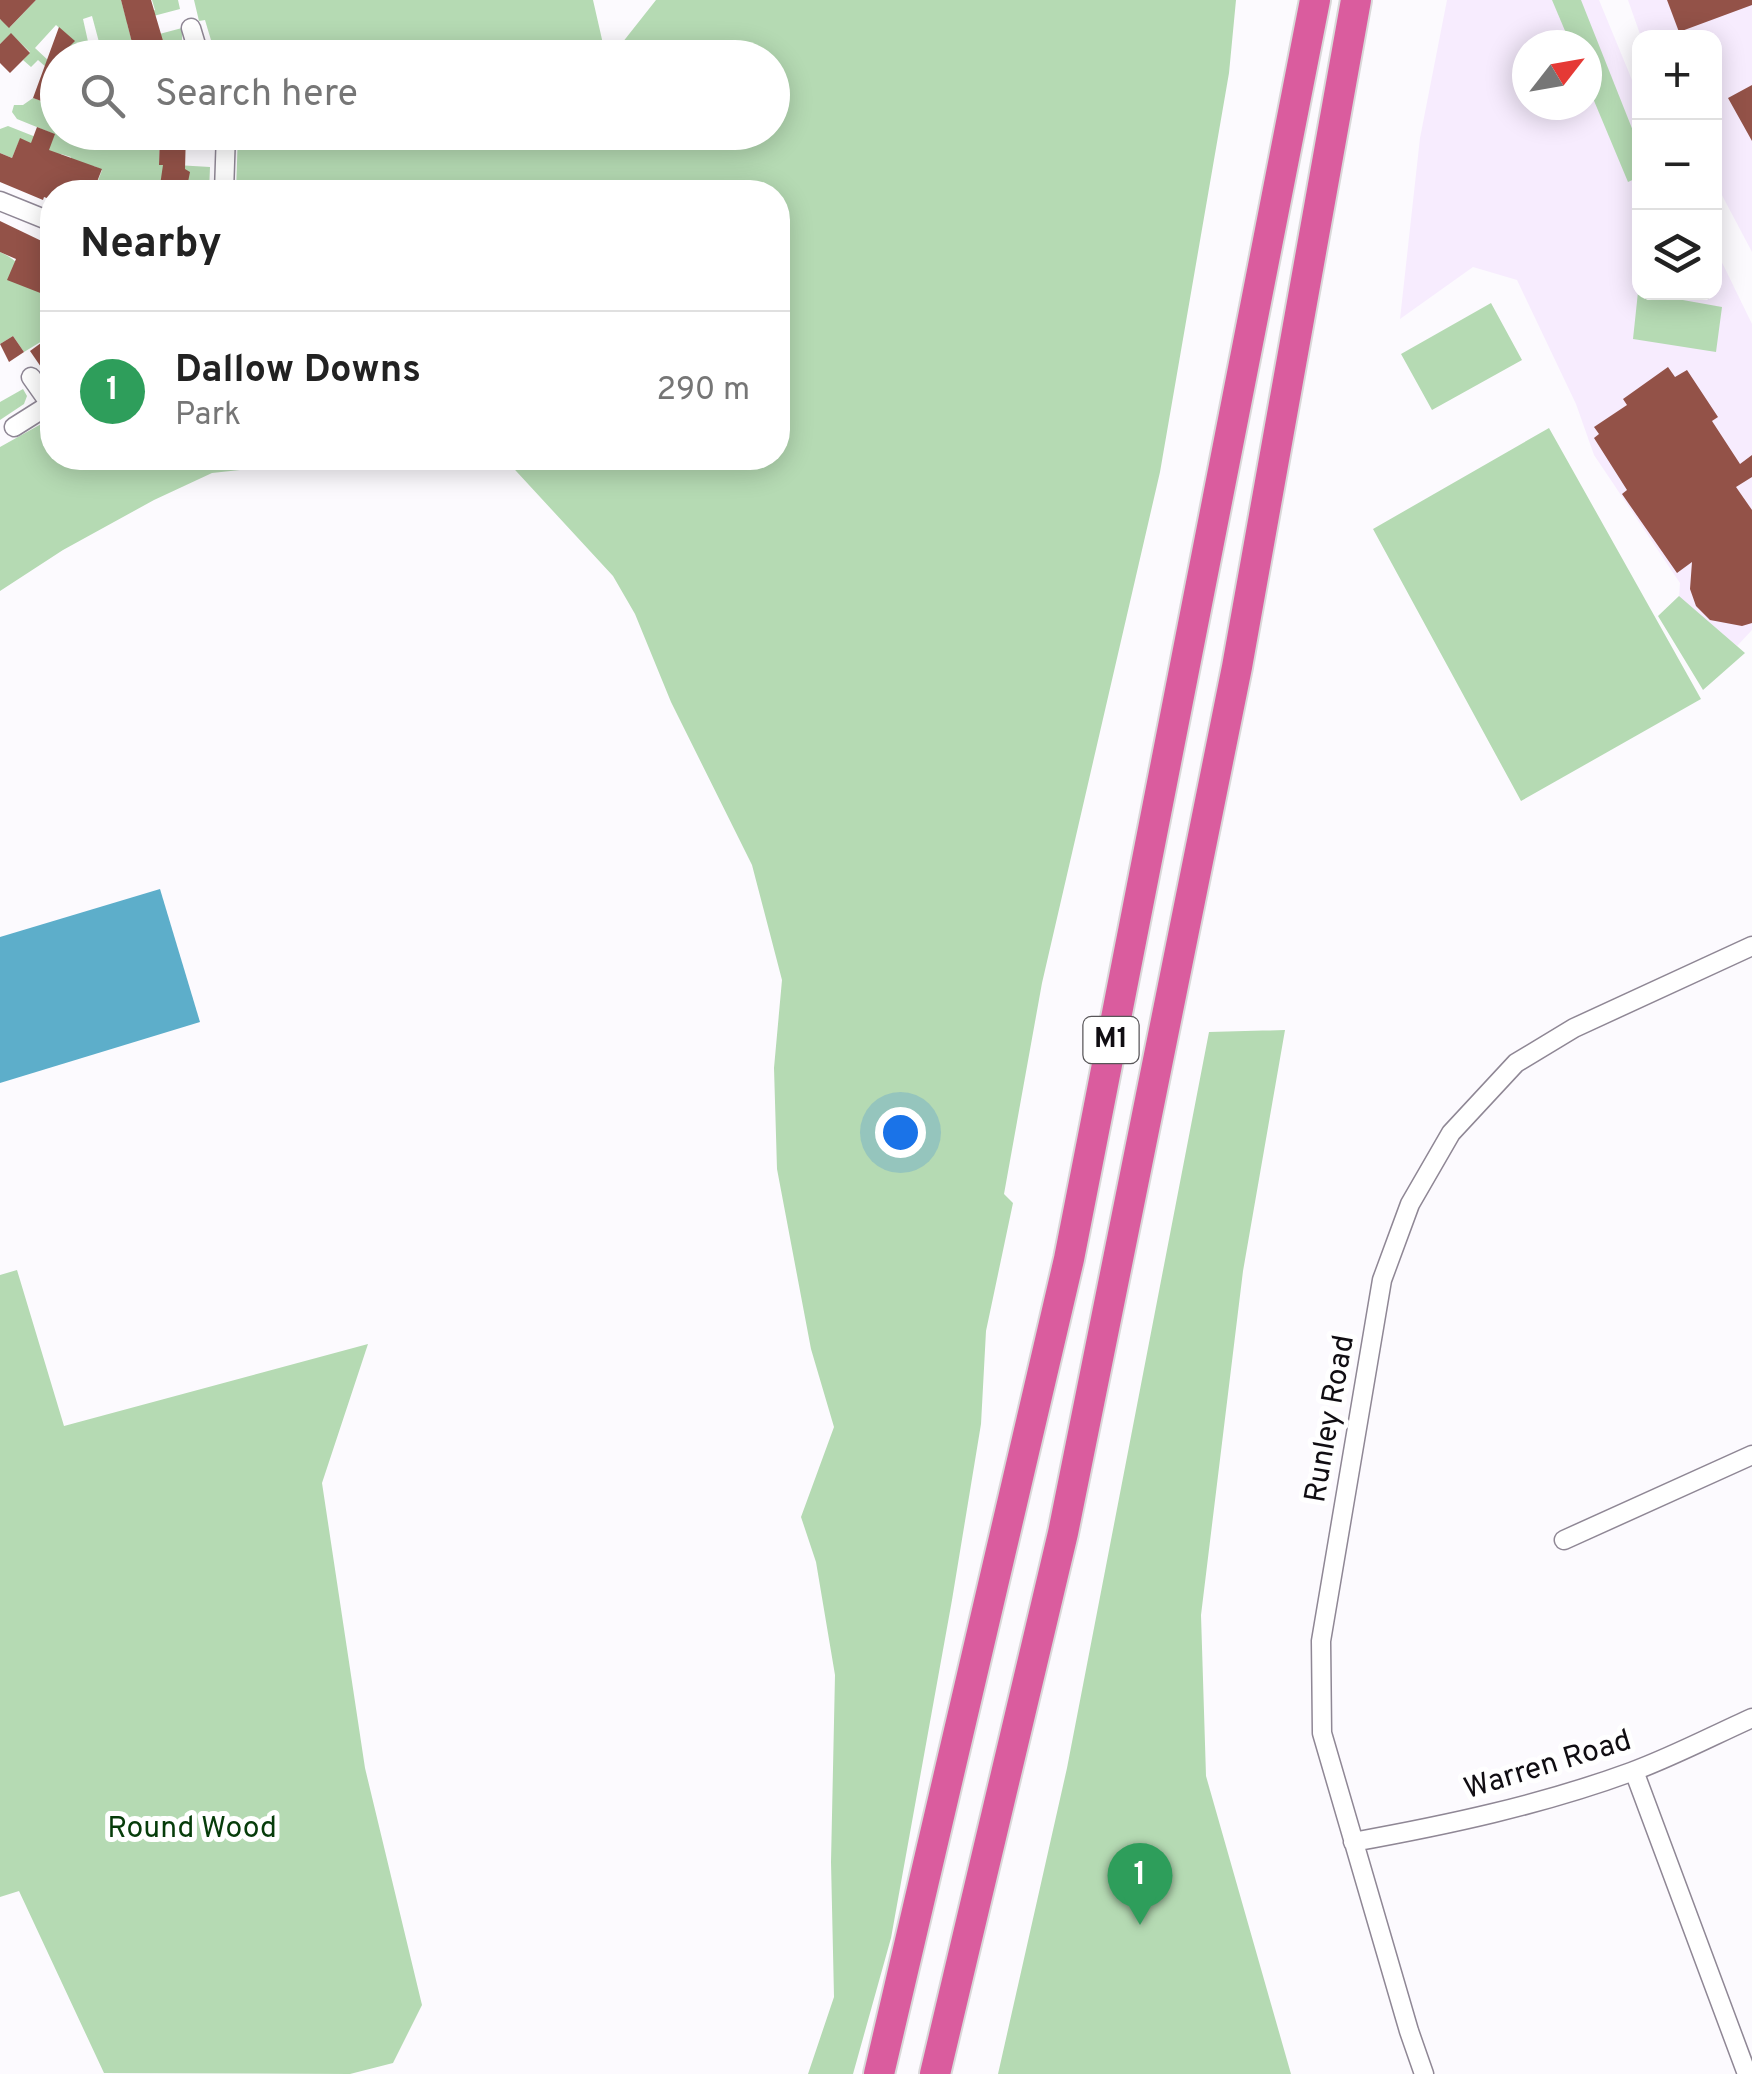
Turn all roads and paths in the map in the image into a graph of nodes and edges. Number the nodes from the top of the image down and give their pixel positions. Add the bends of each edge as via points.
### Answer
1 (1314, 0) edge
2 (1356, 0) edge
3 (190, 28) dead end
4 (194, 40) edge
5 (225, 150) edge
6 (224, 180) edge
7 (0, 201) edge
8 (40, 217) edge
9 (31, 377) dead end
10 (40, 389) edge
11 (40, 411) edge
12 (14, 426) dead end
13 (1752, 946) edge
14 (1752, 1454) edge
15 (1564, 1540) dead end
16 (1752, 1718) edge
17 (1634, 1771) junction
18 (1353, 1842) junction
19 (879, 2074) edge
20 (935, 2074) edge
21 (1424, 2074) edge
22 (1747, 2074) edge

1 - 19 highway, M1 via 1068,1259
2 - 20 highway, M1 via 1237,667 1063,1533
3 - 4 street
5 - 6 street
7 - 8 street
9 - 10 street
11 - 12 street
13 - 18 street, Runley Road via 1574,1028 1516,1063 1451,1133 1410,1204 1382,1280 1322,1641 1322,1734
14 - 15 street
16 - 17 street, Warren Road
17 - 18 street, Warren Road via 1462,1822
17 - 22 street
18 - 21 street, Runley Road

